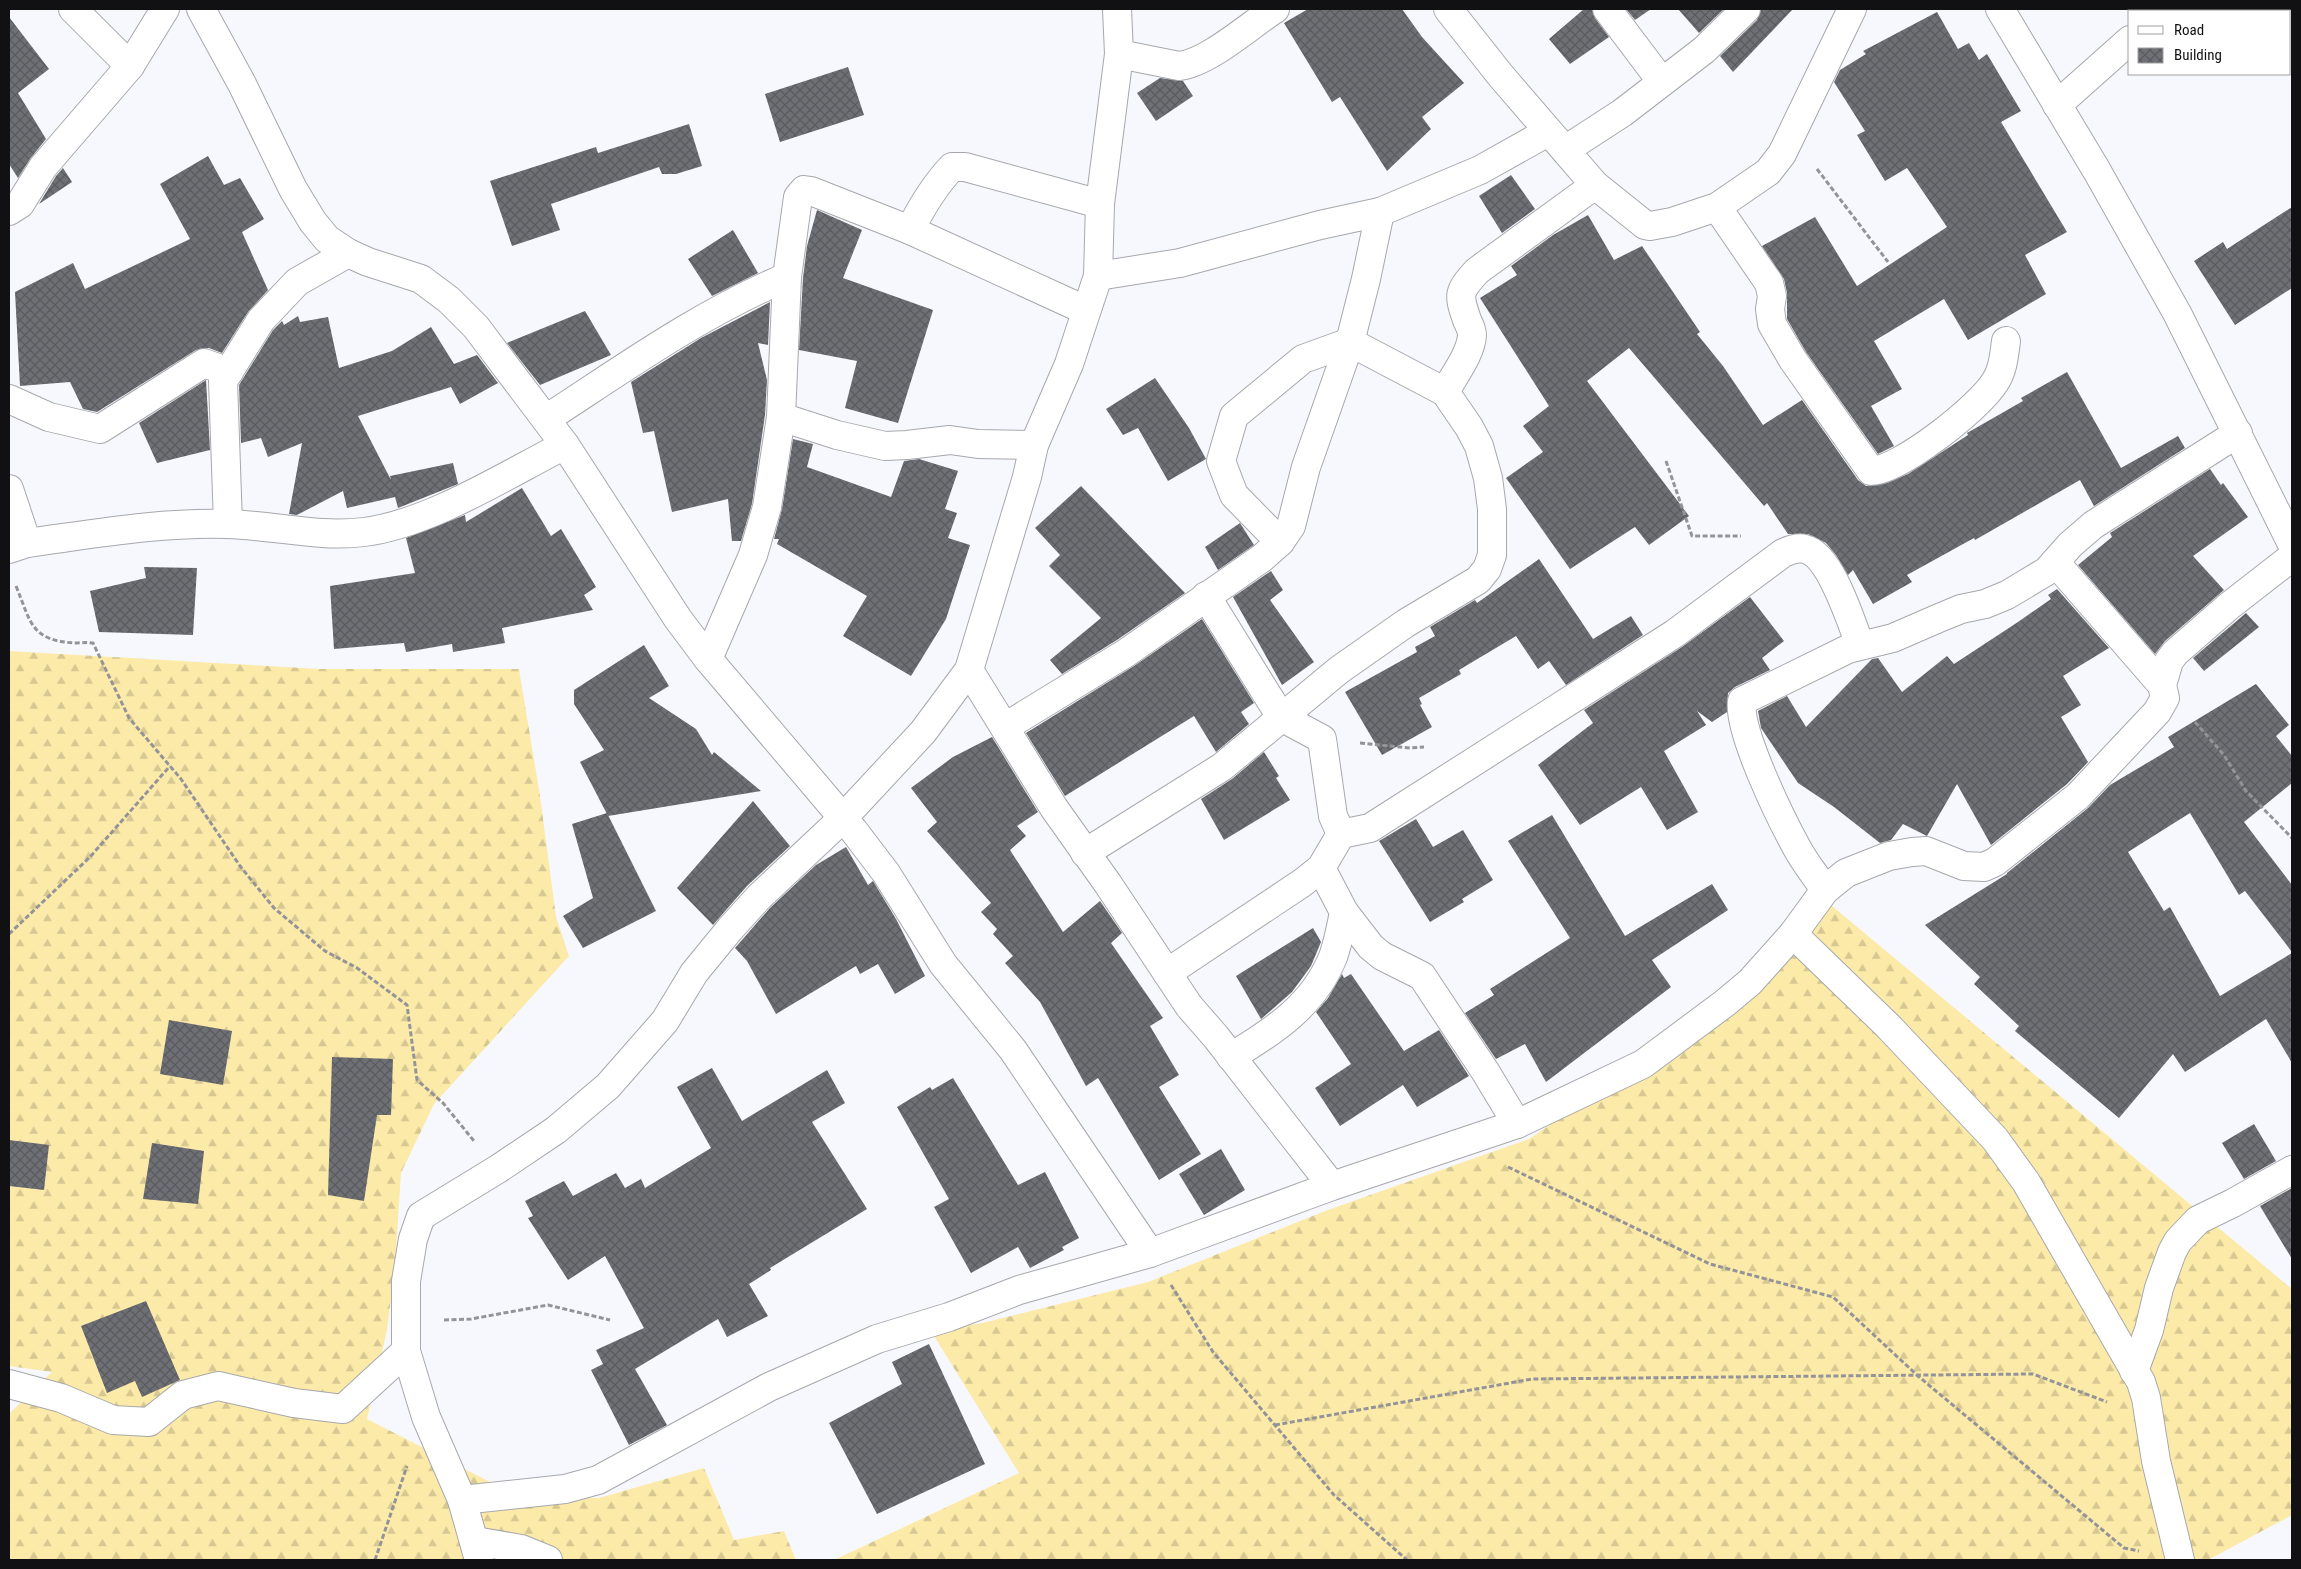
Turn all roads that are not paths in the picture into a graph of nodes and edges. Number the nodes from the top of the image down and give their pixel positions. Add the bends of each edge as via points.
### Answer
1 (73, 9) edge
2 (165, 9) edge
3 (201, 9) edge
4 (1117, 9) edge
5 (1275, 9) edge
6 (1607, 9) edge
7 (1746, 9) edge
8 (1852, 9) edge
9 (2000, 9) edge
10 (1460, 13) edge
11 (2128, 42) edge
12 (1119, 54) junction
13 (130, 66) junction
14 (1662, 82) junction
15 (2057, 105) junction
16 (1557, 141) junction
17 (1595, 185) junction
18 (1100, 204) junction
19 (1717, 207) junction
20 (9, 211) edge
21 (1380, 212) junction
22 (910, 230) junction
23 (348, 253) junction
24 (1098, 276) junction
25 (786, 278) junction
26 (1085, 310) junction
27 (2006, 341) dead end
28 (1350, 342) junction
29 (229, 372) junction
30 (1445, 392) junction
31 (9, 399) edge
32 (781, 417) junction
33 (546, 419) junction
34 (2238, 433) junction
35 (565, 445) junction
36 (1034, 445) junction
37 (9, 489) edge
38 (228, 524) junction
39 (1280, 542) junction
40 (2292, 544) edge
41 (18, 546) edge
42 (2292, 557) edge
43 (2055, 562) junction
44 (1206, 596) junction
45 (1860, 645) junction
46 (708, 659) junction
47 (969, 670) junction
48 (2162, 685) junction
49 (1281, 717) junction
50 (1004, 727) junction
51 (842, 819) junction
52 (1341, 834) junction
53 (1085, 853) junction
54 (1321, 868) junction
55 (1825, 890) junction
56 (1344, 912) junction
57 (1793, 934) junction
58 (1167, 973) junction
59 (1231, 1057) junction
60 (1516, 1124) junction
61 (2292, 1170) edge
62 (1332, 1186) junction
63 (1150, 1252) junction
64 (406, 1351) junction
65 (2134, 1371) junction
66 (9, 1384) edge
67 (462, 1500) junction
68 (477, 1551) edge
69 (2180, 1559) edge
70 (548, 1560) edge

1 - 13 street
2 - 13 street
3 - 23 street via 242,84 293,190 327,239
4 - 12 street
5 - 12 street via 1209,55 1185,66
6 - 14 street
7 - 14 street via 1704,50
8 - 19 street via 1782,154 1768,172
9 - 15 street
10 - 16 street
11 - 15 street
12 - 18 street
13 - 20 street via 43,167 20,204
14 - 16 street via 1622,114
15 - 34 street via 2178,313
16 - 17 street
16 - 21 street
17 - 19 street via 1639,221 1650,226 1691,217
17 - 30 street via 1482,267 1466,283 1460,298 1472,336
18 - 22 street via 965,166 952,167 923,203
18 - 24 street
19 - 27 street via 1769,284 1772,324 1870,471 1887,467 1967,414 2001,373
21 - 24 street via 1180,263
21 - 28 street
22 - 25 street via 804,190 798,197
22 - 26 street
23 - 29 street via 297,282 261,320
23 - 33 street via 420,279 449,300 476,327
24 - 26 street
25 - 32 street
25 - 33 street via 702,320
26 - 36 street via 1069,364
28 - 30 street
28 - 39 street via 1306,468 1290,526
28 - 39 street via 1303,359 1234,416 1221,461 1234,495
29 - 31 street via 204,363 100,429 50,417
29 - 38 street via 223,381
30 - 49 street via 1470,427 1488,478 1492,554 1487,569 1478,580 1406,623 1339,670
32 - 36 street via 885,446 950,440
32 - 46 street via 765,515 753,555
33 - 35 street
34 - 40 street
34 - 43 street via 2093,525
35 - 38 street via 444,508 411,521 373,530 316,532
35 - 46 street via 678,619
36 - 47 street
37 - 41 street
38 - 41 street via 152,526
39 - 44 street
42 - 48 street via 2180,648 2169,661
43 - 45 street via 2042,576 1998,600 1955,612 1893,638
43 - 48 street
44 - 49 street
44 - 50 street via 1126,653
45 - 52 street via 1827,569 1816,555 1796,548 1783,553 1674,634 1370,828
45 - 55 street via 1747,698 1742,704 1751,747 1778,809 1797,848
46 - 51 street
47 - 50 street
47 - 51 street via 924,732
48 - 55 street via 2165,698 2162,704 2132,741 2078,796 1995,862 1984,867 1964,866 1926,852 1912,852 1858,867 1839,877
49 - 52 street via 1322,739 1333,816
49 - 53 street via 1222,767
50 - 53 street
51 - 63 street via 886,873 943,964 1014,1050
51 - 64 street via 759,897 730,929 694,973 666,1021 608,1086 556,1130 421,1216 412,1239 406,1281
52 - 54 street
53 - 58 street
54 - 56 street
54 - 58 street
55 - 57 street
56 - 59 street via 1334,955 1310,998 1276,1028
56 - 60 street via 1371,947 1422,976
57 - 60 street via 1750,982 1643,1064
57 - 65 street via 1888,1026 1995,1139 2026,1182
58 - 59 street
59 - 62 street
60 - 62 street
61 - 65 street via 2198,1220 2178,1241
62 - 63 street
63 - 67 street via 1019,1290 949,1317 877,1339 769,1387 598,1480 565,1489
64 - 66 street via 343,1409 294,1403 218,1386 183,1395 149,1422 113,1420 61,1398
64 - 67 street via 426,1417
65 - 69 street via 2144,1391 2156,1461
67 - 68 street
68 - 70 street via 521,1549

